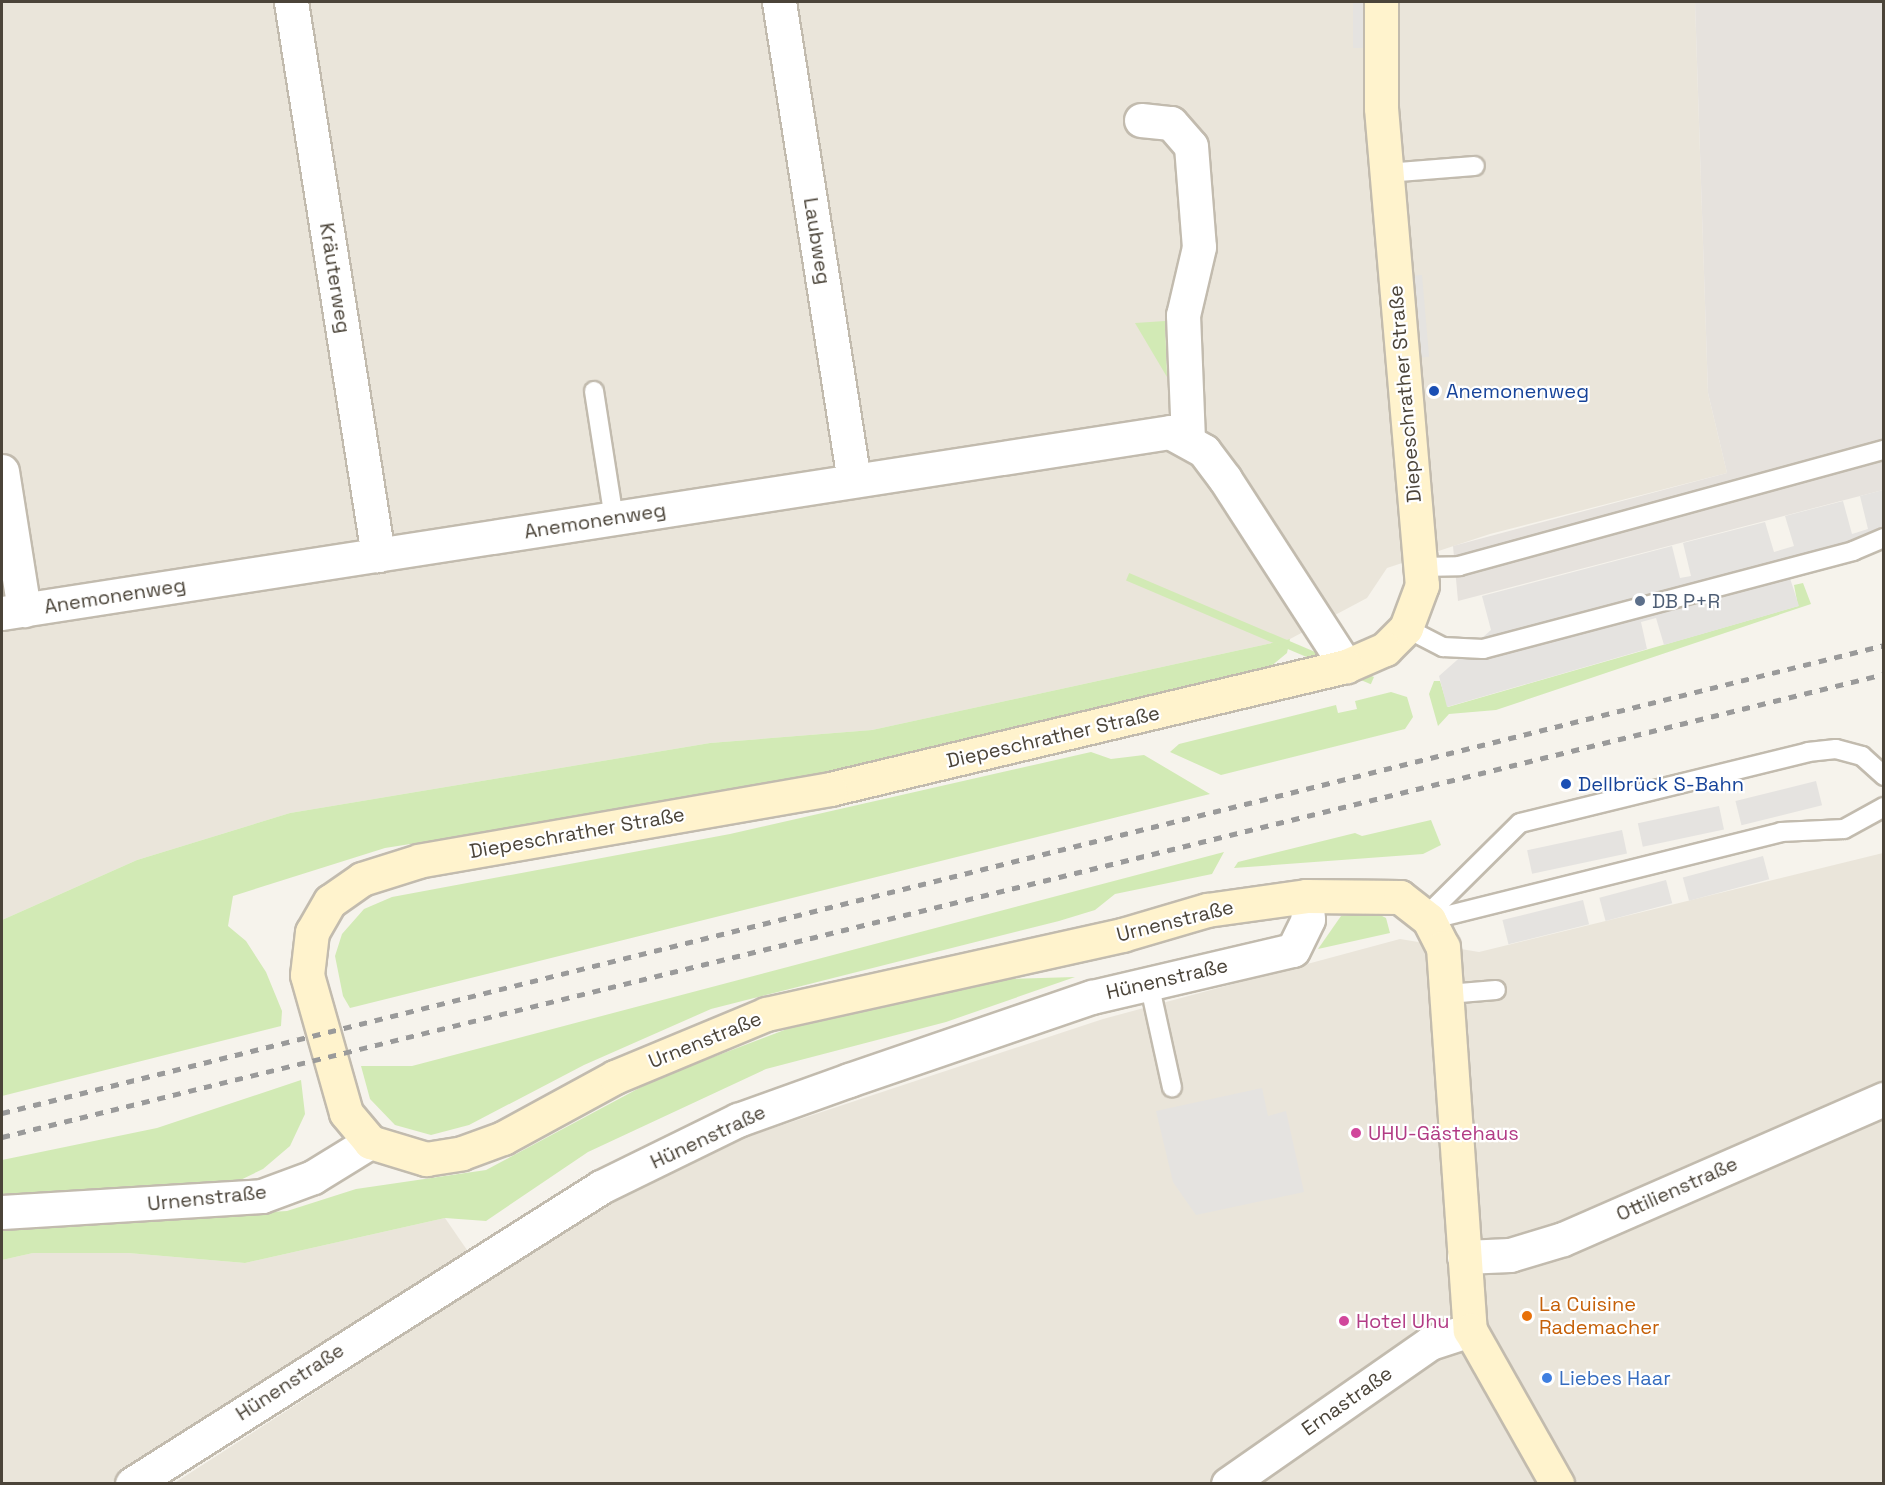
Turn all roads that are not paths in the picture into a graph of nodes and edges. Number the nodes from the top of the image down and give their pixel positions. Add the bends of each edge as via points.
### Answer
1 (291, 2) edge
2 (779, 2) edge
3 (1381, 2) edge
4 (1141, 120) dead end
5 (1474, 166) dead end
6 (1386, 173) junction
7 (594, 391) dead end
8 (1188, 438) junction
9 (1884, 450) edge
10 (2, 471) edge
11 (854, 480) junction
12 (614, 518) junction
13 (1884, 538) edge
14 (378, 555) junction
15 (1420, 567) junction
16 (13, 611) edge
17 (1406, 628) junction
18 (1346, 666) junction
19 (1884, 776) edge
20 (1884, 807) edge
21 (1306, 896) junction
22 (1427, 918) junction
23 (1149, 984) junction
24 (1496, 990) dead end
25 (1448, 994) junction
26 (1172, 1088) dead end
27 (1882, 1103) edge
28 (370, 1142) junction
29 (2, 1212) edge
30 (1464, 1257) junction
31 (1470, 1330) junction
32 (132, 1484) edge
33 (1228, 1484) edge
34 (1557, 1484) edge

1 - 14 street, Kräuterweg
2 - 11 street, Laubweg
3 - 6 street, Diepeschrather Straße
4 - 8 street via 1171,123 1191,146 1199,247 1183,315
5 - 6 lane
6 - 15 street, Diepeschrather Straße
7 - 12 lane
8 - 11 street, Anemonenweg via 1150,431
8 - 18 street via 1225,479
9 - 15 lane via 1459,566
10 - 16 street
11 - 12 street, Anemonenweg
12 - 14 street, Anemonenweg
13 - 17 lane via 1853,551 1483,649 1443,647
14 - 16 street, Anemonenweg
15 - 17 street, Diepeschrather Straße via 1418,608
17 - 18 street, Diepeschrather Straße via 1385,649
18 - 28 street, Diepeschrather Straße via 830,789 419,861 362,879 330,901 312,932 307,975 331,1072 346,1113
19 - 22 lane via 1862,756 1836,749 1808,752 1520,823
20 - 22 lane via 1844,829 1781,832
21 - 22 street, Urnenstraße via 1381,893 1400,897
21 - 23 street, Hünenstraße via 1308,920 1293,950
21 - 28 street, Urnenstraße via 1208,910 1122,935 766,1014 675,1049 462,1154 426,1159
22 - 25 street via 1443,947
23 - 26 lane
23 - 32 street, Hünenstraße via 1092,997 738,1120 601,1187
24 - 25 lane
25 - 30 street
27 - 30 street, Ottilienstraße via 1563,1239 1510,1255
28 - 29 street, Urnenstraße via 313,1177 262,1196
30 - 31 street
31 - 33 street, Ernastraße via 1430,1342
31 - 34 street

